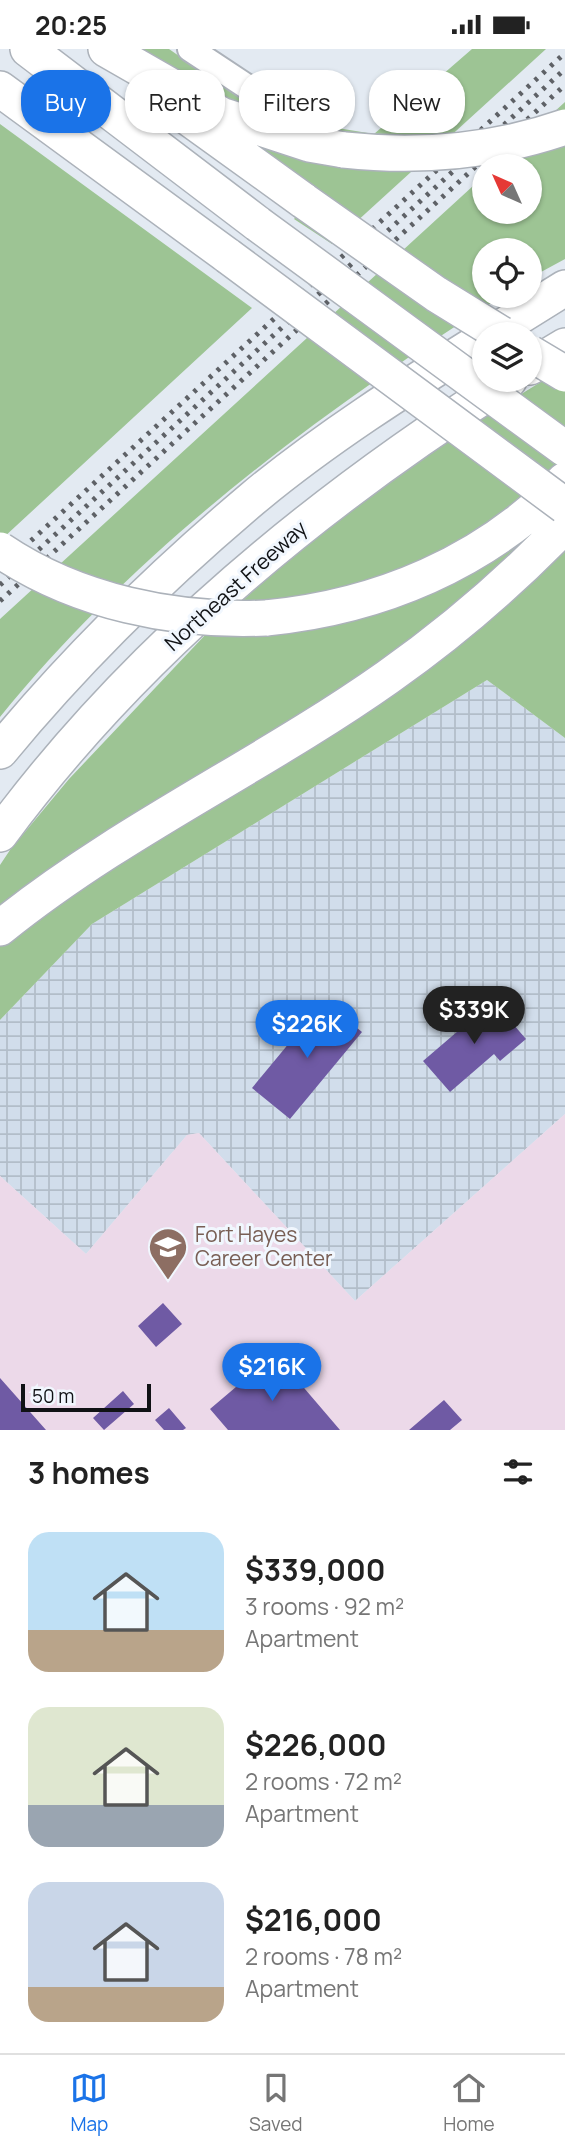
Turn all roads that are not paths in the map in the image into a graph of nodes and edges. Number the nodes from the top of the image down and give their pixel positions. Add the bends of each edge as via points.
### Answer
1 (28, 49) edge
2 (100, 49) edge
3 (106, 49) edge
4 (190, 49) edge
5 (239, 81) edge
6 (0, 89) edge
7 (565, 127) edge
8 (565, 288) edge
9 (482, 322) edge
10 (510, 322) edge
11 (565, 346) edge
12 (472, 347) edge
13 (542, 360) edge
14 (542, 360) edge
15 (565, 374) edge
16 (491, 392) edge
17 (565, 434) edge
18 (565, 449) edge
19 (565, 477) edge
20 (565, 506) edge
21 (565, 525) edge
22 (0, 550) edge
23 (0, 751) edge
24 (0, 834) edge
25 (0, 928) edge

1 - 18 highway, bridge
2 - 9 highway, bridge via 304,201
3 - 7 highway, bridge via 221,115 309,144 344,150 438,154 493,146
4 - 5 street
6 - 20 highway, bridge
8 - 10 highway
11 - 13 highway
12 - 23 highway via 254,497 172,569
14 - 15 highway, bridge
16 - 24 highway, Northeast Freeway via 402,450 242,576 83,733
17 - 19 highway
19 - 22 highway, bridge via 494,539 410,586 313,613 202,617 131,605 50,577
21 - 25 highway via 473,612 386,678 77,871

